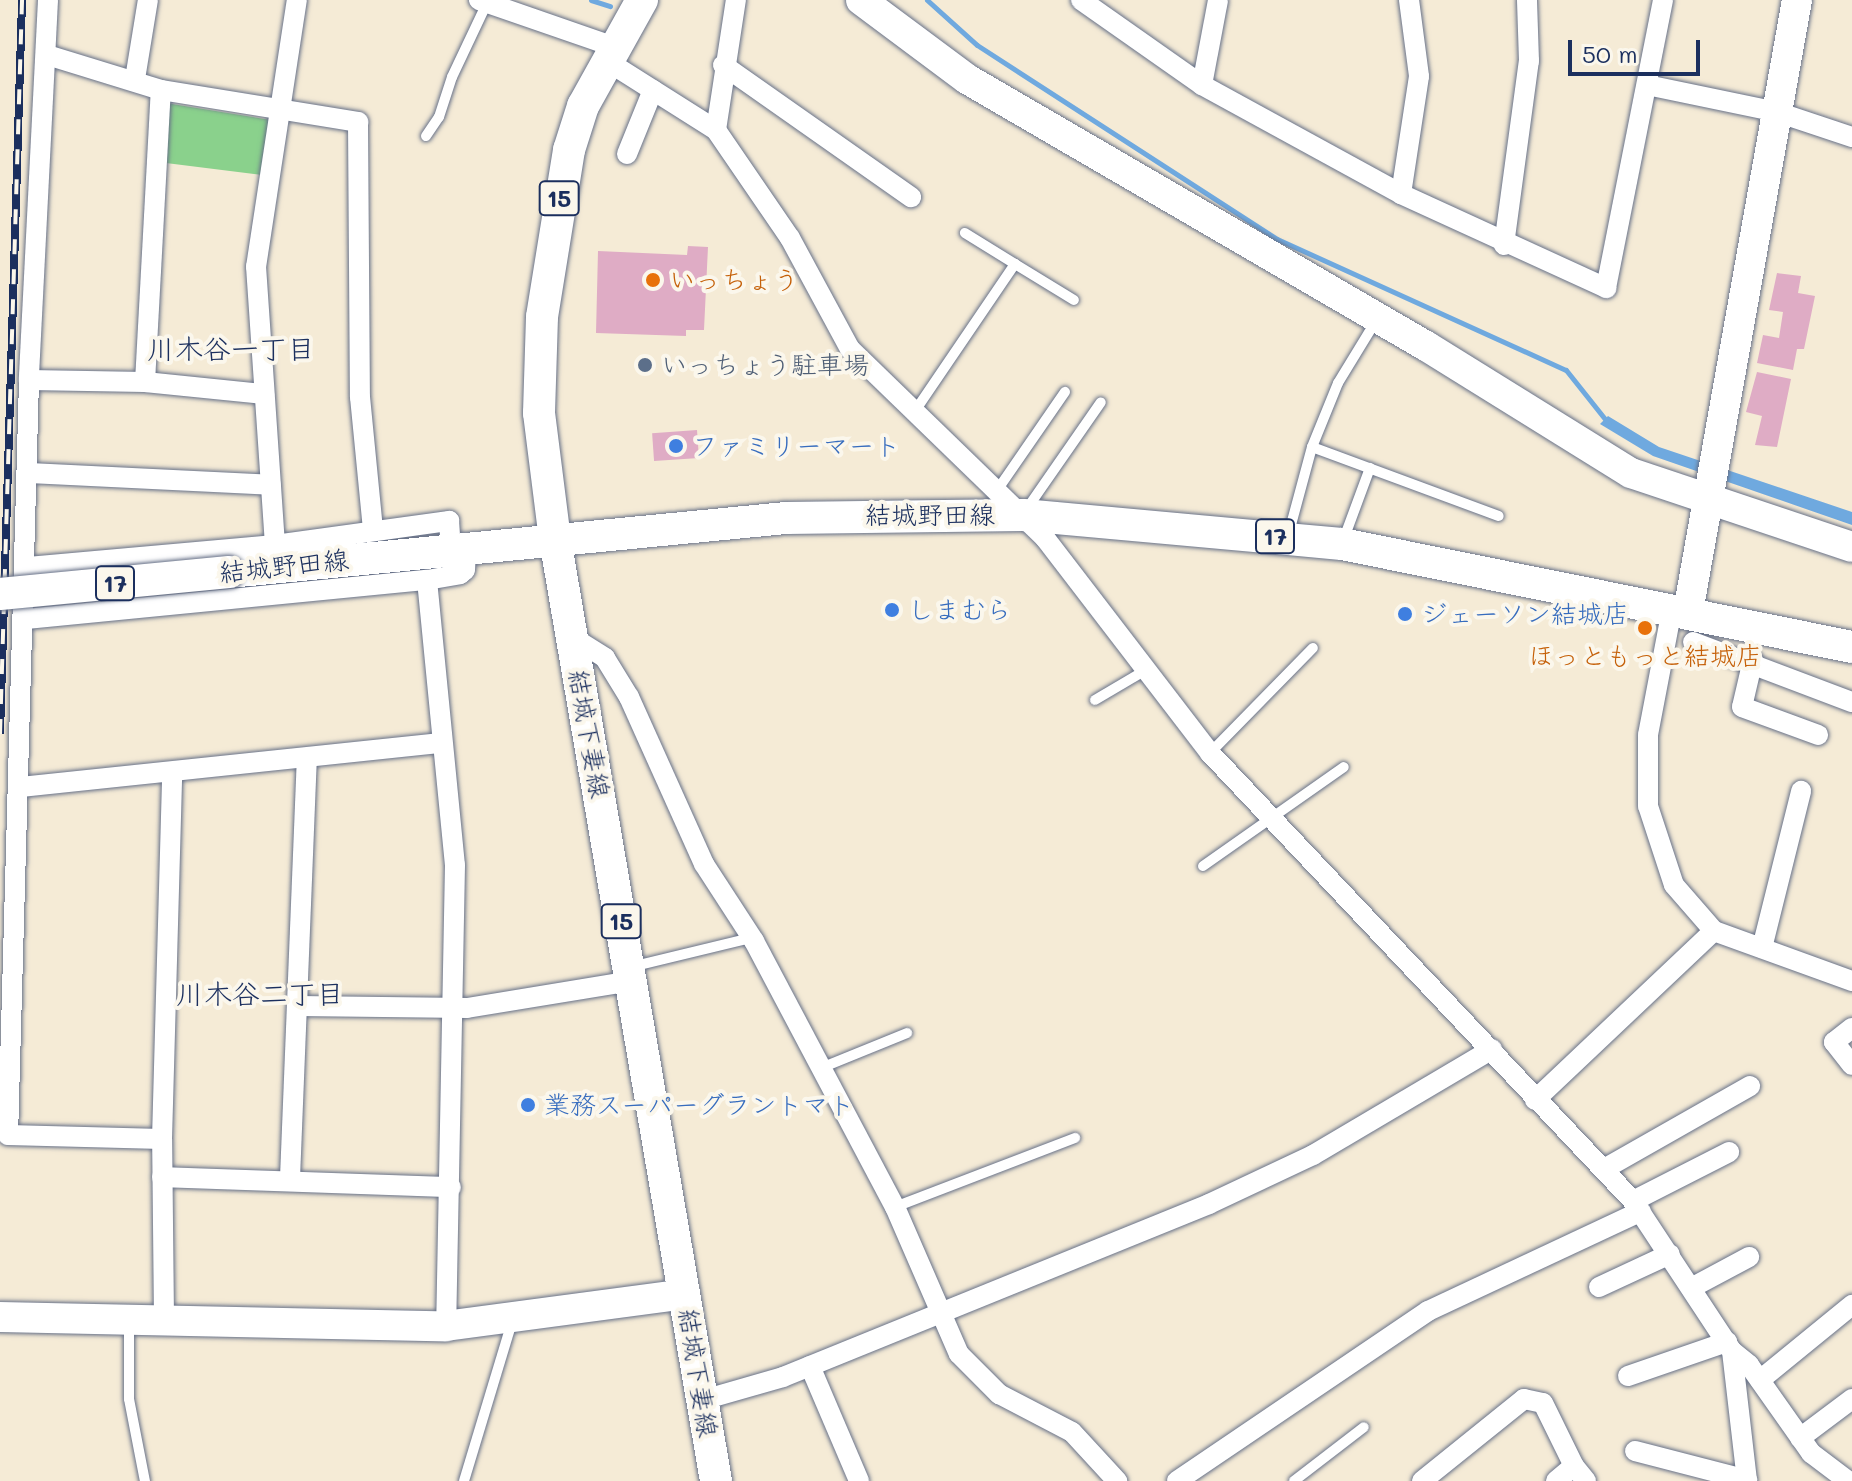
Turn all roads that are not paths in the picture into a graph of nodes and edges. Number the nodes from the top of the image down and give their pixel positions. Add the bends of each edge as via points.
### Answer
1 (48, 0) edge
2 (148, 0) edge
3 (297, 0) edge
4 (642, 0) edge
5 (736, 0) edge
6 (861, 0) edge
7 (1081, 0) edge
8 (1218, 0) edge
9 (1409, 0) edge
10 (1527, 0) edge
11 (1663, 0) edge
12 (1797, 0) edge
13 (483, 2) edge
14 (611, 54) junction
15 (47, 55) junction
16 (723, 65) junction
17 (135, 79) junction
18 (1202, 85) junction
19 (1647, 85) junction
20 (161, 90) junction
21 (653, 90) junction
22 (1777, 112) junction
23 (281, 114) junction
24 (716, 130) junction
25 (426, 136) dead end
26 (1852, 137) edge
27 (627, 154) dead end
28 (1401, 194) junction
29 (911, 197) dead end
30 (965, 233) dead end
31 (1504, 245) junction
32 (1015, 264) junction
33 (1074, 300) dead end
34 (1377, 318) junction
35 (29, 380) junction
36 (145, 382) junction
37 (1065, 392) dead end
38 (264, 394) junction
39 (1101, 402) dead end
40 (915, 411) junction
41 (1312, 447) junction
42 (1370, 468) junction
43 (29, 473) junction
44 (1712, 476) junction
45 (271, 485) junction
46 (998, 489) junction
47 (1023, 515) junction
48 (1499, 516) dead end
49 (373, 530) junction
50 (1287, 538) junction
51 (555, 539) junction
52 (1342, 544) junction
53 (275, 545) junction
54 (1852, 547) edge
55 (458, 548) junction
56 (28, 567) junction
57 (427, 580) junction
58 (0, 594) edge
59 (26, 619) junction
60 (1685, 621) junction
61 (572, 637) junction
62 (1852, 647) edge
63 (1313, 648) dead end
64 (1753, 660) junction
65 (1144, 671) junction
66 (1095, 700) dead end
67 (1852, 702) edge
68 (1818, 735) dead end
69 (441, 743) junction
70 (1210, 753) junction
71 (307, 761) junction
72 (1344, 767) dead end
73 (172, 773) junction
74 (21, 787) junction
75 (1801, 791) dead end
76 (1273, 819) junction
77 (1203, 866) dead end
78 (1714, 931) junction
79 (751, 938) junction
80 (1762, 948) junction
81 (630, 974) junction
82 (1852, 981) edge
83 (298, 1006) junction
84 (455, 1009) junction
85 (1852, 1028) edge
86 (907, 1033) dead end
87 (1492, 1049) junction
88 (1852, 1065) edge
89 (819, 1069) junction
90 (1750, 1086) dead end
91 (1535, 1100) junction
92 (1075, 1138) dead end
93 (162, 1139) junction
94 (1729, 1152) dead end
95 (1604, 1169) junction
96 (162, 1177) junction
97 (290, 1178) junction
98 (451, 1187) junction
99 (1637, 1206) junction
100 (895, 1207) junction
101 (1670, 1254) junction
102 (1749, 1257) dead end
103 (1599, 1287) dead end
104 (1691, 1288) junction
105 (685, 1294) junction
106 (1852, 1305) edge
107 (938, 1310) junction
108 (0, 1317) edge
109 (129, 1318) junction
110 (164, 1319) junction
111 (513, 1321) junction
112 (446, 1326) junction
113 (1729, 1346) junction
114 (810, 1366) junction
115 (1628, 1376) dead end
116 (1760, 1380) junction
117 (1852, 1399) edge
118 (703, 1400) junction
119 (1364, 1427) dead end
120 (1800, 1438) junction
121 (1635, 1451) dead end
122 (1580, 1474) edge
123 (1715, 1477) edge
124 (1426, 1480) edge
125 (1747, 1480) edge
126 (145, 1481) edge
127 (465, 1481) edge
128 (716, 1481) edge
129 (859, 1481) edge
130 (1117, 1481) edge
131 (1177, 1481) edge
132 (1294, 1481) edge
133 (1556, 1481) edge
134 (1848, 1481) edge

1 - 15 street
2 - 17 street
3 - 23 street
4 - 14 main road, 結城下妻線 / 15
5 - 16 street
6 - 34 street via 967,79
7 - 18 street
8 - 18 street
9 - 28 street via 1419,76
10 - 31 street via 1529,61
11 - 19 street
12 - 22 street
13 - 14 street
13 - 25 lane via 439,117
14 - 21 street
14 - 51 main road, 結城下妻線 / 15 via 569,150 542,317 539,413
15 - 17 street
15 - 35 street
16 - 24 street
16 - 29 street
17 - 20 street
18 - 28 street
19 - 22 street
19 - 31 street via 1606,288
20 - 23 street
20 - 36 street
21 - 24 street
21 - 27 street
22 - 26 street
22 - 44 street
23 - 38 street via 256,267
23 - 49 street via 358,122 360,397
24 - 40 street via 790,238 850,349
28 - 31 street
30 - 32 lane
32 - 33 lane
32 - 40 lane
34 - 41 lane via 1338,383
34 - 44 street via 1617,465
35 - 36 street
35 - 43 street
36 - 38 street
37 - 46 lane
38 - 45 street
39 - 47 lane
40 - 46 street
41 - 42 lane
41 - 50 lane
42 - 48 lane
42 - 52 lane
43 - 45 street
43 - 56 street
44 - 54 street
44 - 60 street
45 - 53 street
46 - 47 street
47 - 50 main road, 結城野田線 / 17
47 - 51 main road, 結城野田線 / 17 via 786,518
47 - 65 street
49 - 53 street
49 - 55 street via 449,521
50 - 52 main road, 結城野田線 / 17
51 - 55 main road, 結城野田線 / 17
51 - 61 main road, 結城下妻線 / 15
52 - 60 main road, 結城野田線 / 17
53 - 56 street
55 - 57 street via 465,570
55 - 58 main road, 結城野田線 / 17, bridge
56 - 59 street
57 - 59 street
57 - 69 street
59 - 74 street
60 - 62 main road, 結城野田線 / 17
60 - 64 street
60 - 78 street via 1648,735 1648,806 1674,885
61 - 79 street via 605,658 621,684 704,864
61 - 81 main road, 結城下妻線 / 15
63 - 70 lane
64 - 67 street
64 - 68 street via 1742,707
65 - 66 lane
65 - 70 street
69 - 71 street
69 - 84 street via 455,865
70 - 76 street
71 - 73 street
71 - 83 street
72 - 76 lane
73 - 74 street
73 - 93 street
74 - 93 street via 8,1135
75 - 80 street
76 - 77 lane
76 - 87 street
78 - 80 street
78 - 91 street
79 - 81 lane
79 - 89 street
80 - 82 street
81 - 84 street
81 - 105 main road, 結城下妻線 / 15
83 - 84 street
83 - 97 street
84 - 98 street
85 - 88 street via 1834,1042
86 - 89 lane
87 - 91 street
87 - 107 street via 1313,1155 1222,1198
89 - 100 street
90 - 95 street
91 - 95 street
92 - 100 lane
93 - 96 street
94 - 99 street
95 - 99 street
96 - 97 street
96 - 110 street
97 - 98 street
98 - 112 street
99 - 101 street
99 - 131 street via 1428,1311
100 - 107 street
101 - 103 street
101 - 104 street
102 - 104 street
104 - 113 street
105 - 111 street
105 - 118 main road, 結城下妻線 / 15
106 - 116 street
107 - 114 street
107 - 130 street via 976,1375 999,1394 1072,1432
108 - 109 street
109 - 110 street
109 - 126 lane via 129,1399
110 - 112 street
111 - 112 street
111 - 127 lane
113 - 115 street
113 - 116 street
113 - 125 street
114 - 118 street
114 - 129 street
116 - 120 street
117 - 120 street
118 - 128 main road, 結城下妻線 / 15
119 - 132 lane
120 - 134 street
121 - 123 street
122 - 124 street via 1543,1403 1524,1399
122 - 133 street
123 - 125 street

